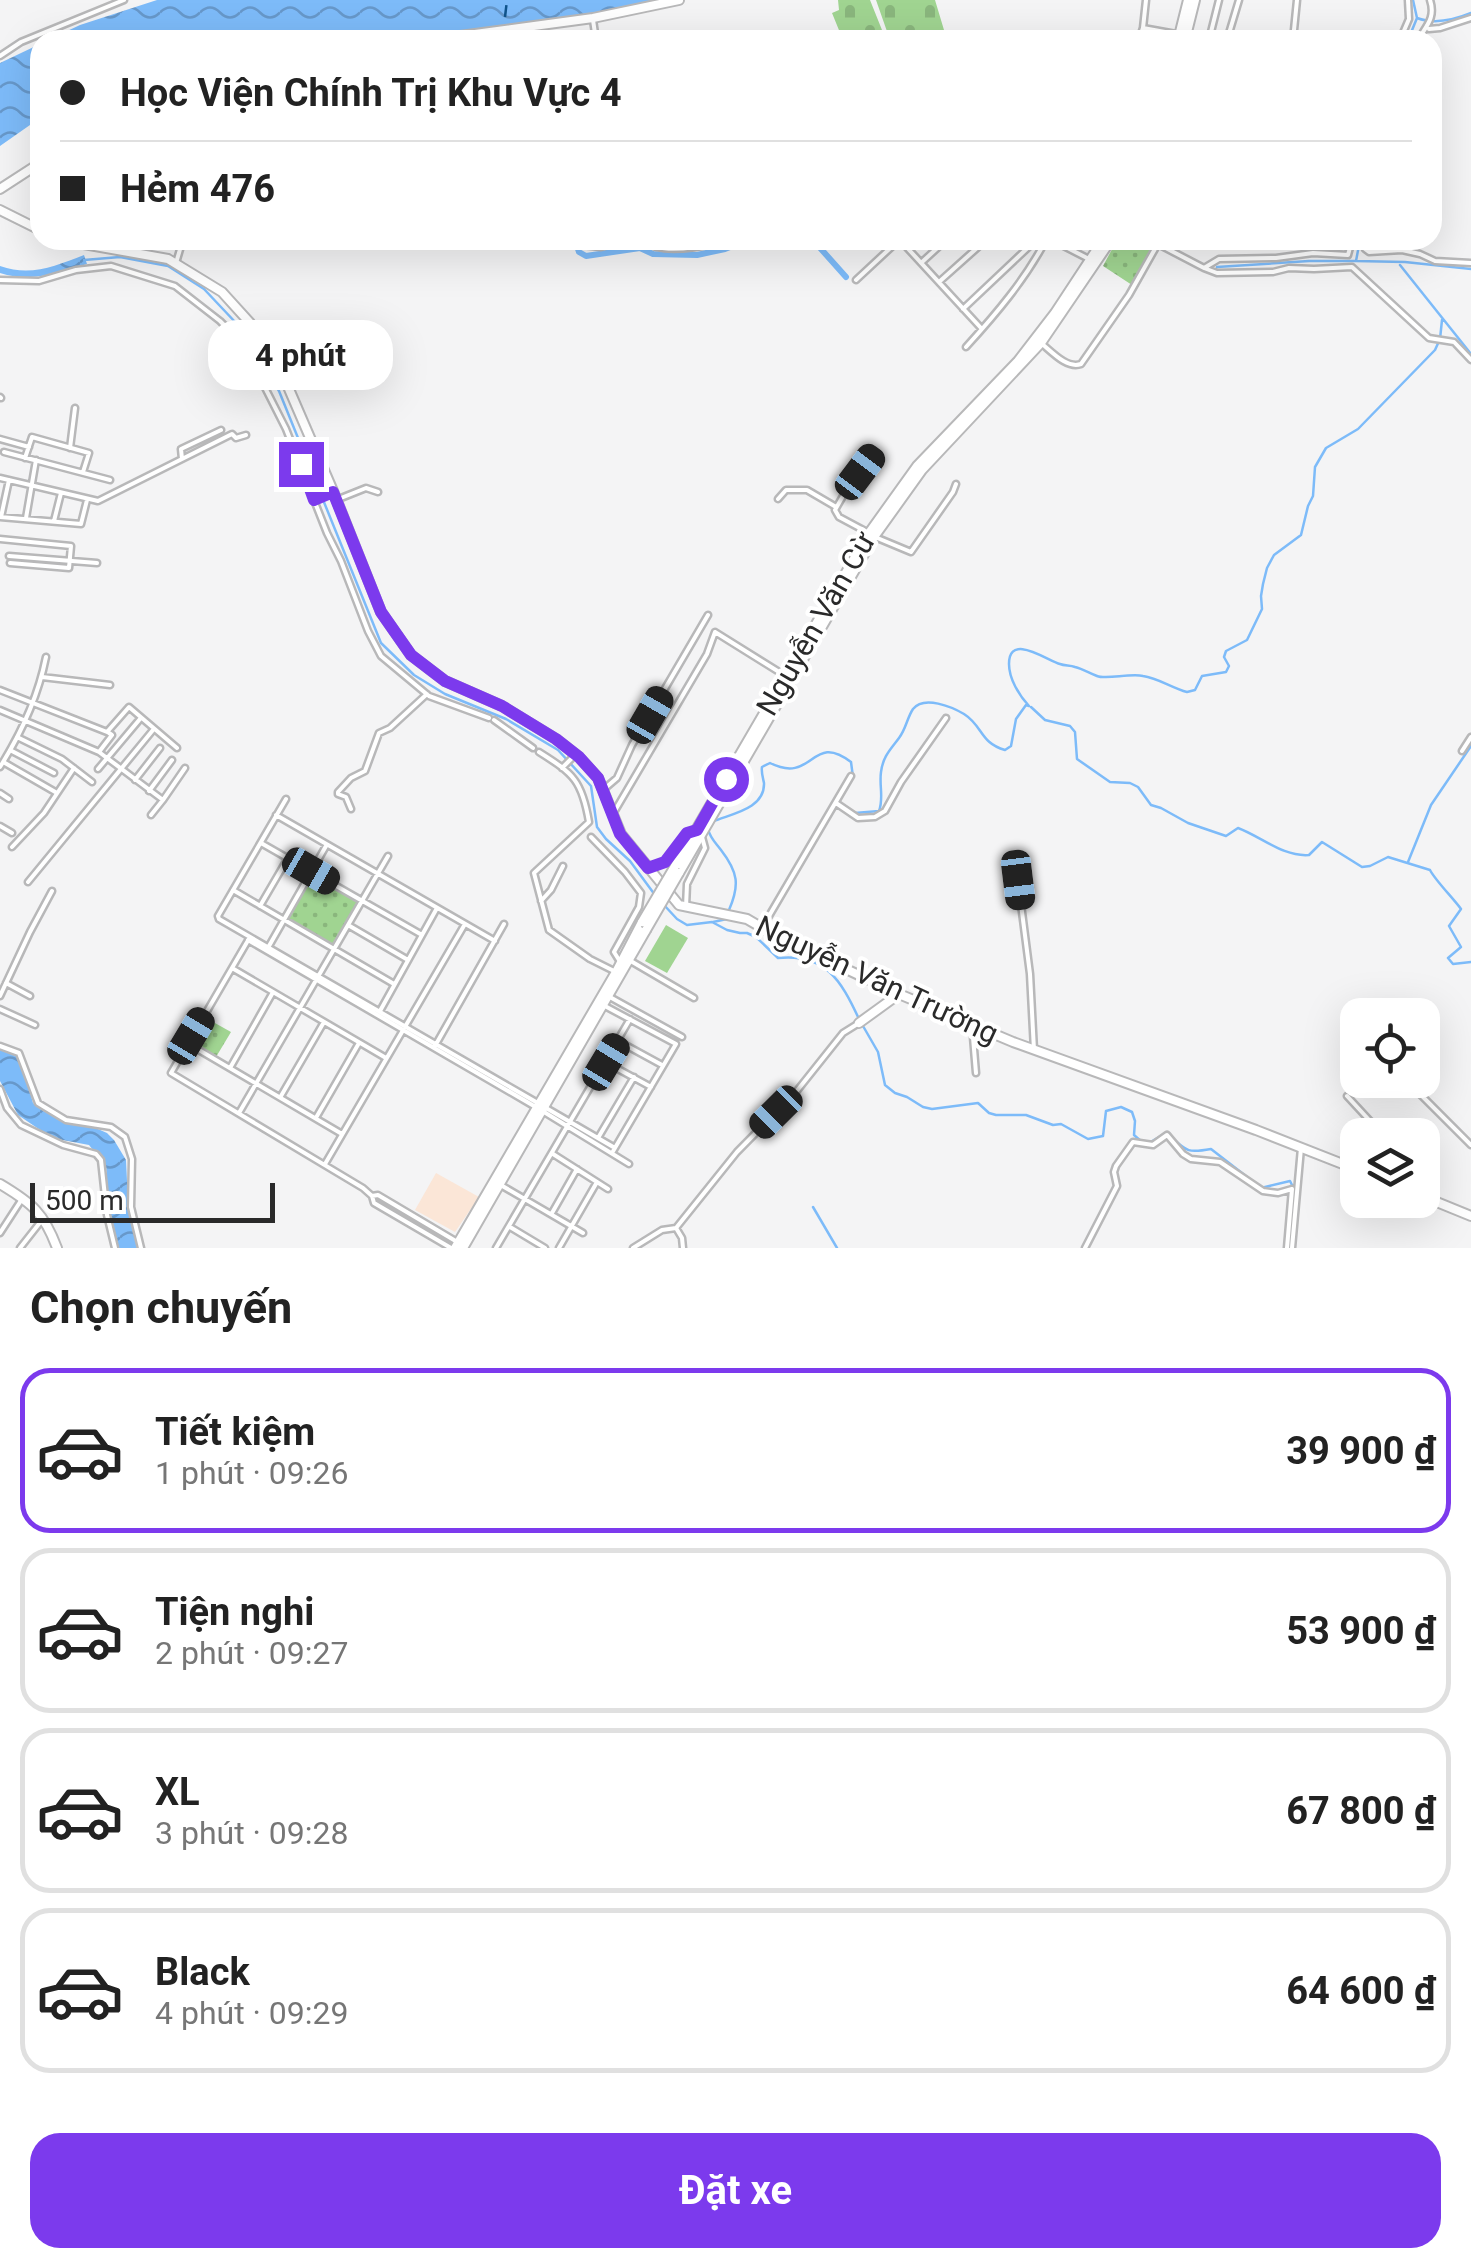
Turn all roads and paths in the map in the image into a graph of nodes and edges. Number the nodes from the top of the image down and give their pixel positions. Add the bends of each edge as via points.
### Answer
1 (124, 0) edge
2 (679, 0) edge
3 (1146, 0) edge
4 (1192, 0) edge
5 (1219, 0) edge
6 (1239, 0) edge
7 (1297, 0) edge
8 (1408, 0) edge
9 (1430, 0) edge
10 (593, 18) junction
11 (1471, 18) edge
12 (1429, 26) junction
13 (1144, 28) joint
14 (50, 30) edge
15 (504, 30) edge
16 (595, 30) edge
17 (1153, 30) edge
18 (1185, 30) edge
19 (1212, 30) edge
20 (1230, 30) edge
21 (1294, 30) edge
22 (1405, 30) edge
23 (1426, 30) edge
24 (30, 38) edge
25 (0, 56) edge
26 (30, 170) edge
27 (0, 189) edge
28 (0, 210) edge
29 (30, 225) edge
30 (128, 250) edge
31 (180, 250) edge
32 (888, 250) edge
33 (909, 250) edge
34 (935, 250) edge
35 (975, 250) edge
36 (1025, 250) edge
37 (1042, 250) edge
38 (1068, 250) edge
39 (1098, 250) edge
40 (1103, 250) edge
41 (1154, 250) edge
42 (1173, 250) edge
43 (1351, 250) edge
44 (1366, 250) edge
45 (1402, 250) edge
46 (1402, 250) edge
47 (921, 262) junction
48 (1093, 262) junction
49 (176, 263) junction
50 (1471, 263) edge
51 (1204, 268) junction
52 (0, 280) edge
53 (856, 280) dead end
54 (939, 282) junction
55 (963, 309) junction
56 (1058, 315) junction
57 (982, 329) junction
58 (1041, 343) junction
59 (966, 347) dead end
60 (1471, 360) edge
61 (1020, 363) junction
62 (75, 408) dead end
63 (221, 430) dead end
64 (246, 434) dead end
65 (0, 439) edge
66 (29, 447) junction
67 (70, 448) junction
68 (4, 452) dead end
69 (872, 456) dead end
70 (25, 458) junction
71 (182, 459) junction
72 (36, 460) junction
73 (82, 472) junction
74 (0, 478) edge
75 (9, 480) junction
76 (110, 480) dead end
77 (956, 484) dead end
78 (32, 485) junction
79 (60, 492) junction
80 (378, 492) dead end
81 (334, 494) junction
82 (778, 499) dead end
83 (87, 500) junction
84 (315, 500) junction
85 (836, 506) junction
86 (0, 517) edge
87 (26, 518) junction
88 (54, 522) junction
89 (872, 535) junction
90 (0, 539) edge
91 (9, 556) dead end
92 (70, 560) junction
93 (10, 563) dead end
94 (97, 563) dead end
95 (708, 616) dead end
96 (46, 657) dead end
97 (42, 677) junction
98 (788, 677) junction
99 (110, 685) dead end
100 (0, 690) edge
101 (427, 694) junction
102 (33, 704) junction
103 (0, 710) edge
104 (140, 718) junction
105 (946, 718) dead end
106 (26, 722) junction
107 (153, 730) junction
108 (106, 732) junction
109 (17, 737) junction
110 (1471, 737) edge
111 (160, 748) dead end
112 (177, 748) dead end
113 (0, 750) edge
114 (1462, 751) dead end
115 (9, 752) junction
116 (99, 752) junction
117 (574, 756) junction
118 (108, 758) junction
119 (172, 760) dead end
120 (2, 764) edge
121 (562, 767) junction
122 (74, 768) junction
123 (186, 768) dead end
124 (98, 769) dead end
125 (122, 770) junction
126 (54, 773) dead end
127 (851, 776) dead end
128 (136, 780) junction
129 (92, 782) dead end
130 (149, 790) junction
131 (603, 790) junction
132 (0, 793) edge
133 (57, 793) junction
134 (286, 798) dead end
135 (9, 799) dead end
136 (163, 800) junction
137 (836, 803) junction
138 (351, 809) dead end
139 (613, 814) junction
140 (152, 815) dead end
141 (276, 815) junction
142 (0, 826) edge
143 (699, 832) junction
144 (12, 833) dead end
145 (591, 838) dead end
146 (260, 842) junction
147 (326, 844) junction
148 (12, 847) dead end
149 (388, 856) dead end
150 (288, 858) junction
151 (563, 866) dead end
152 (648, 868) junction
153 (311, 871) junction
154 (377, 873) junction
155 (1018, 880) dead end
156 (28, 882) dead end
157 (233, 890) junction
158 (52, 892) dead end
159 (362, 900) junction
160 (541, 901) junction
161 (260, 906) junction
162 (686, 907) junction
163 (437, 908) junction
164 (284, 920) junction
165 (465, 924) junction
166 (504, 924) dead end
167 (348, 925) junction
168 (762, 928) junction
169 (422, 935) junction
170 (250, 938) junction
171 (495, 941) junction
172 (269, 946) junction
173 (334, 949) junction
174 (408, 960) junction
175 (625, 961) junction
176 (232, 968) junction
177 (616, 972) junction
178 (317, 978) junction
179 (6, 983) junction
180 (394, 984) junction
181 (273, 993) junction
182 (899, 994) junction
183 (0, 996) edge
184 (30, 996) dead end
185 (694, 998) dead end
186 (603, 1001) junction
187 (299, 1008) junction
188 (0, 1009) edge
189 (380, 1010) junction
190 (630, 1019) junction
191 (324, 1022) junction
192 (860, 1022) joint
193 (972, 1025) junction
194 (35, 1026) dead end
195 (403, 1028) junction
196 (682, 1037) dead end
197 (618, 1041) junction
198 (360, 1042) junction
199 (187, 1043) junction
200 (0, 1046) edge
201 (435, 1046) junction
202 (1034, 1050) junction
203 (386, 1058) junction
204 (606, 1062) junction
205 (664, 1066) junction
206 (230, 1068) junction
207 (976, 1073) dead end
208 (634, 1077) junction
209 (256, 1084) junction
210 (651, 1087) junction
211 (0, 1089) edge
212 (280, 1098) junction
213 (1349, 1098) edge
214 (1424, 1098) edge
215 (540, 1107) junction
216 (239, 1114) junction
217 (316, 1118) junction
218 (1367, 1118) edge
219 (568, 1124) junction
220 (342, 1134) junction
221 (598, 1138) junction
222 (1471, 1145) edge
223 (1301, 1148) junction
224 (614, 1150) junction
225 (551, 1153) junction
226 (1340, 1163) edge
227 (324, 1164) junction
228 (629, 1164) dead end
229 (577, 1169) junction
230 (496, 1182) junction
231 (597, 1182) junction
232 (0, 1184) edge
233 (608, 1189) dead end
234 (22, 1198) junction
235 (524, 1198) junction
236 (1440, 1203) edge
237 (551, 1214) junction
238 (1471, 1216) edge
239 (44, 1218) junction
240 (508, 1226) junction
241 (572, 1226) junction
242 (676, 1228) junction
243 (0, 1233) edge
244 (583, 1233) dead end
245 (459, 1247) edge
246 (20, 1248) edge
247 (57, 1248) edge
248 (115, 1248) edge
249 (142, 1248) edge
250 (496, 1248) edge
251 (544, 1248) edge
252 (559, 1248) edge
253 (633, 1248) edge
254 (683, 1248) edge
255 (1086, 1248) edge
256 (1290, 1248) edge

1 - 14 street
2 - 10 street
3 - 13 street
4 - 18 street
5 - 19 street
6 - 20 street
7 - 21 street
8 - 22 street
9 - 12 street
10 - 15 street
10 - 16 street
11 - 12 street
12 - 23 street
13 - 17 street
24 - 25 street
26 - 27 street
28 - 29 street
30 - 49 street
31 - 49 street
32 - 53 street
33 - 47 street
34 - 47 street
35 - 54 street
36 - 55 street
37 - 57 street
38 - 48 street
39 - 48 street, Nguyễn Văn Cừ
40 - 48 street, Nguyễn Văn Cừ
41 - 58 street via 1081,364 1069,365
42 - 51 street
43 - 51 street via 1345,256 1218,259
44 - 46 street
45 - 50 street
47 - 54 street
48 - 56 street, Nguyễn Văn Cừ
49 - 81 street via 222,292 270,345
51 - 60 street via 1230,273 1352,267 1429,338 1451,341
52 - 84 street via 39,281 111,266 175,286 220,321 250,358
54 - 55 street
55 - 57 street
56 - 58 street, Nguyễn Văn Cừ
56 - 61 street, Nguyễn Văn Cừ
57 - 59 street
58 - 61 street, Nguyễn Văn Cừ
61 - 89 street, Nguyễn Văn Cừ via 920,468
62 - 67 street
63 - 71 street via 182,449
64 - 71 street via 232,434
65 - 66 street
66 - 67 street via 32,436
66 - 70 street
67 - 73 street via 90,453
68 - 70 street
69 - 85 street
70 - 72 street
71 - 83 street
72 - 73 street
72 - 78 street
73 - 76 street
74 - 75 street
75 - 78 street
75 - 86 street
77 - 89 street via 911,552
78 - 79 street
78 - 87 street
79 - 83 street
79 - 88 street
80 - 81 street
81 - 84 street
81 - 117 street via 381,612 411,655
82 - 85 street via 786,490 803,490
83 - 88 street via 81,524
84 - 101 street via 381,656
85 - 89 street via 838,516
86 - 87 street
87 - 88 street
89 - 98 street, Nguyễn Văn Cừ
90 - 92 street via 71,546
91 - 92 street
92 - 93 street via 69,568
92 - 94 street
95 - 131 street via 617,778
96 - 97 street
97 - 99 street
97 - 102 street
98 - 139 street via 715,632
98 - 143 street, Nguyễn Văn Cừ
100 - 102 street
101 - 121 street via 492,719
101 - 138 street via 378,733 366,771 338,792
102 - 106 street
102 - 108 street
103 - 106 street
104 - 107 street
104 - 108 street via 128,708
104 - 118 street
105 - 137 street via 886,811 858,818
106 - 109 street
106 - 116 street
107 - 112 street
107 - 125 street
108 - 116 street via 112,735
109 - 115 street
109 - 122 street
110 - 114 street
111 - 128 street
113 - 115 street
115 - 120 street
115 - 126 street
116 - 118 street
117 - 121 street
117 - 131 street
118 - 124 street
118 - 125 street
119 - 130 street
120 - 133 street
121 - 160 street via 581,787 589,824 539,866 534,876
122 - 129 street
122 - 133 street
123 - 136 street
125 - 128 street
125 - 156 street
127 - 137 street
128 - 130 street
130 - 136 street
131 - 139 street
132 - 135 street
133 - 148 street
134 - 141 street
136 - 140 street
137 - 168 street
139 - 152 street via 620,834
141 - 146 street
141 - 147 street
142 - 144 street
143 - 152 street via 687,833 665,862
143 - 162 street via 705,848 687,884
143 - 175 street, Nguyễn Văn Cừ, bridge
145 - 175 street via 641,893 614,952
146 - 150 street
146 - 157 street
147 - 153 street
147 - 154 street
149 - 154 street
150 - 153 street
150 - 161 street
151 - 160 street
152 - 162 street
153 - 159 street
153 - 164 street
154 - 159 street
154 - 163 street
155 - 202 street
157 - 161 street
157 - 170 street via 218,916
158 - 179 street
159 - 167 street
159 - 169 street
160 - 177 street via 552,934
161 - 164 street
162 - 168 street, Nguyễn Văn Trường
163 - 165 street
163 - 169 street
164 - 172 street
164 - 173 street
165 - 171 street
165 - 195 street
166 - 171 street
167 - 173 street
167 - 174 street
168 - 182 street, Nguyễn Văn Trường
169 - 174 street
170 - 172 street
170 - 176 street
170 - 178 street
171 - 201 street
172 - 178 street
173 - 178 street
173 - 180 street
174 - 180 street
175 - 177 street, Nguyễn Văn Cừ
175 - 185 street
175 - 186 street, Nguyễn Văn Cừ
176 - 181 street
176 - 199 street
177 - 186 street, Nguyễn Văn Cừ
178 - 187 street
178 - 189 street
178 - 195 street
179 - 183 street
179 - 184 street
180 - 189 street
181 - 187 street
181 - 206 street
182 - 192 street
182 - 193 street, Nguyễn Văn Trường
186 - 190 street
186 - 196 street
186 - 215 street, Nguyễn Văn Cừ
187 - 191 street
187 - 209 street
188 - 194 street
189 - 195 street
190 - 197 street
190 - 205 street via 676,1044
191 - 198 street
191 - 212 street
192 - 242 street via 843,1033
193 - 202 street, Nguyễn Văn Trường
193 - 207 street
195 - 201 street
195 - 203 street
197 - 204 street
197 - 205 street
198 - 203 street
198 - 217 street
199 - 206 street
199 - 216 street via 171,1073
200 - 249 street via 19,1053 38,1103 66,1120 111,1127 125,1137
201 - 215 street
202 - 223 street, Nguyễn Văn Trường
203 - 220 street
204 - 208 street
204 - 219 street
205 - 210 street
206 - 209 street
208 - 210 street
208 - 221 street
209 - 212 street
209 - 216 street
210 - 224 street
211 - 248 street via 21,1125 101,1160
212 - 217 street
213 - 218 street
214 - 222 street
215 - 219 street
215 - 230 street, Nguyễn Văn Cừ
216 - 227 street
217 - 220 street
219 - 221 street
219 - 224 street
219 - 225 street
220 - 227 street
221 - 224 street
223 - 226 street, Nguyễn Văn Trường
223 - 256 street
224 - 228 street
225 - 229 street
225 - 235 street
227 - 245 street
229 - 231 street
229 - 237 street
230 - 235 street
230 - 245 street, Nguyễn Văn Cừ
231 - 233 street
231 - 241 street
232 - 234 street
234 - 239 street
234 - 243 street
235 - 237 street
235 - 240 street
236 - 238 street
237 - 241 street
239 - 246 street
239 - 247 street
240 - 250 street
240 - 251 street
241 - 244 street
241 - 252 street
242 - 253 street
242 - 254 street
255 - 256 street via 1117,1186 1114,1172 1133,1142 1153,1145 1167,1135 1191,1159 1220,1162 1264,1191 1292,1188

